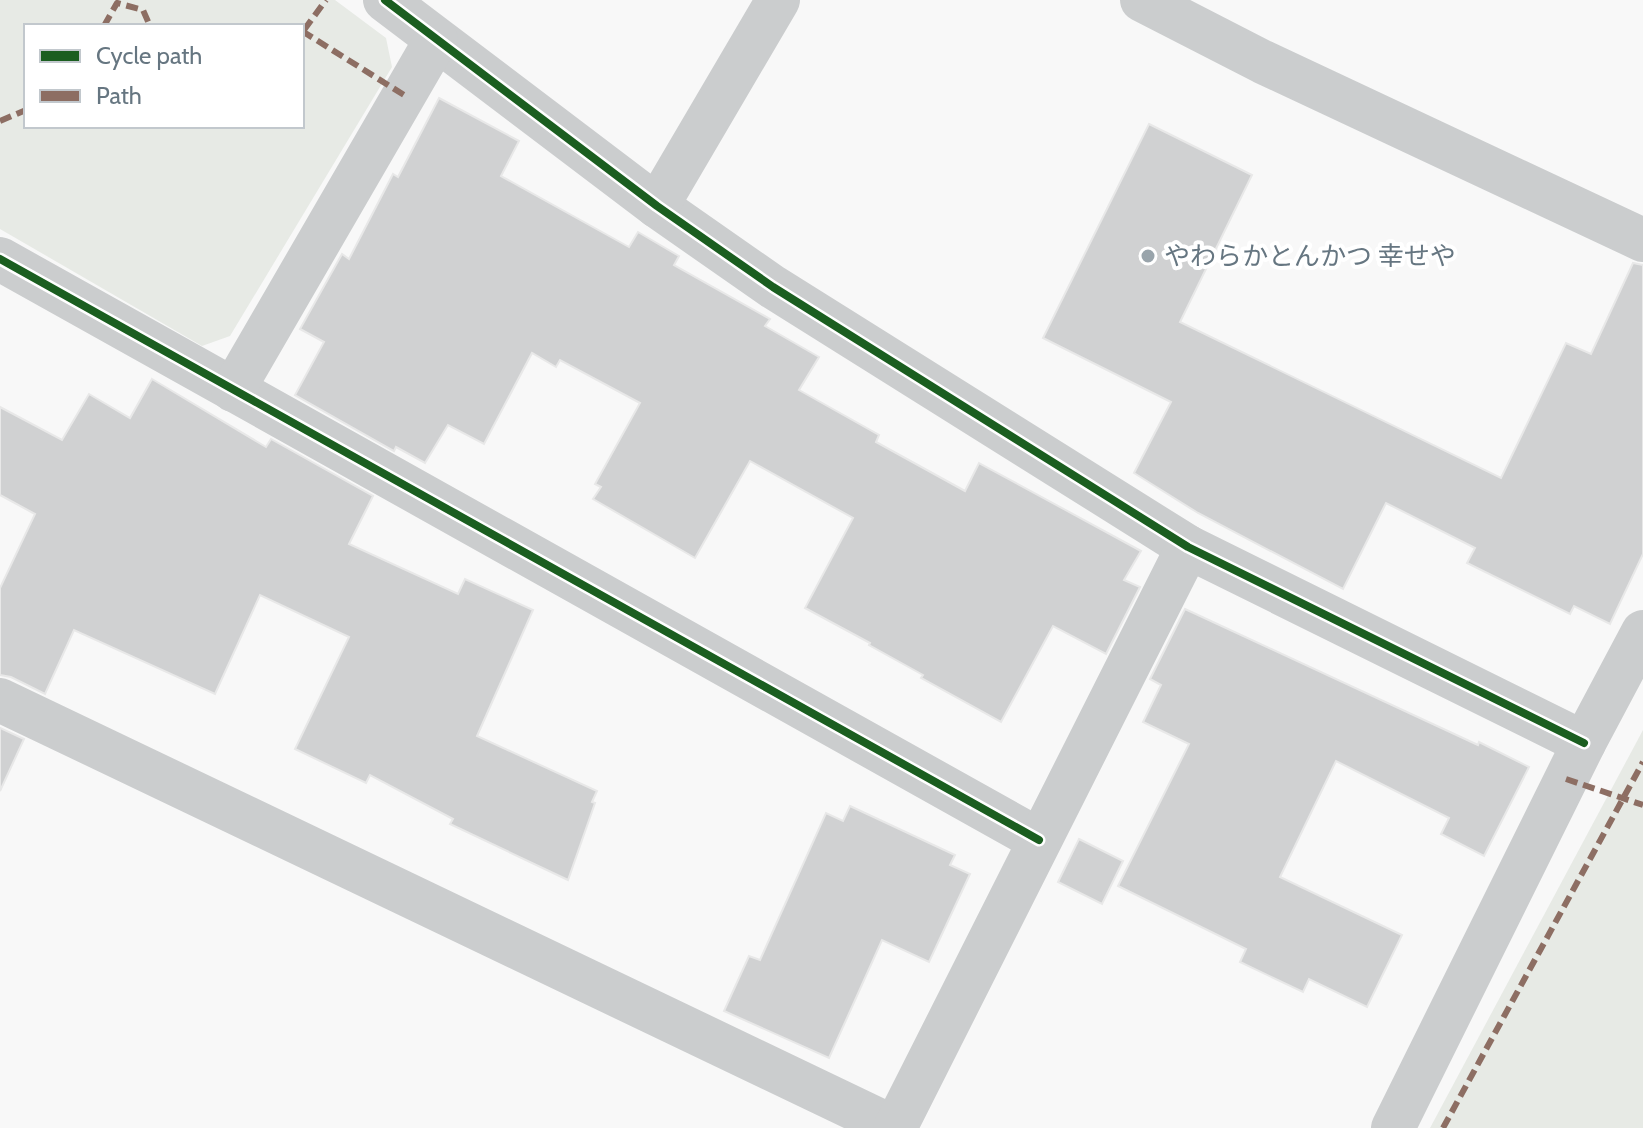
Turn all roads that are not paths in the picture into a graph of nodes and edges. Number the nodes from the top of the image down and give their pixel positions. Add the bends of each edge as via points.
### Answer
1 (385, 0) edge
2 (778, 0) edge
3 (1142, 0) edge
4 (436, 40) junction
5 (657, 206) junction
6 (1643, 240) edge
7 (0, 259) edge
8 (233, 390) junction
9 (1188, 547) junction
10 (1643, 632) edge
11 (0, 700) edge
12 (1584, 743) junction
13 (1039, 840) junction
14 (895, 1128) edge
15 (1393, 1128) edge

1 - 4 street
2 - 5 street
3 - 6 street
4 - 5 street
4 - 8 street
5 - 9 street via 773,287
7 - 8 street
8 - 13 street
9 - 12 street
9 - 13 street
10 - 12 street
11 - 14 street
12 - 15 street
13 - 14 street

